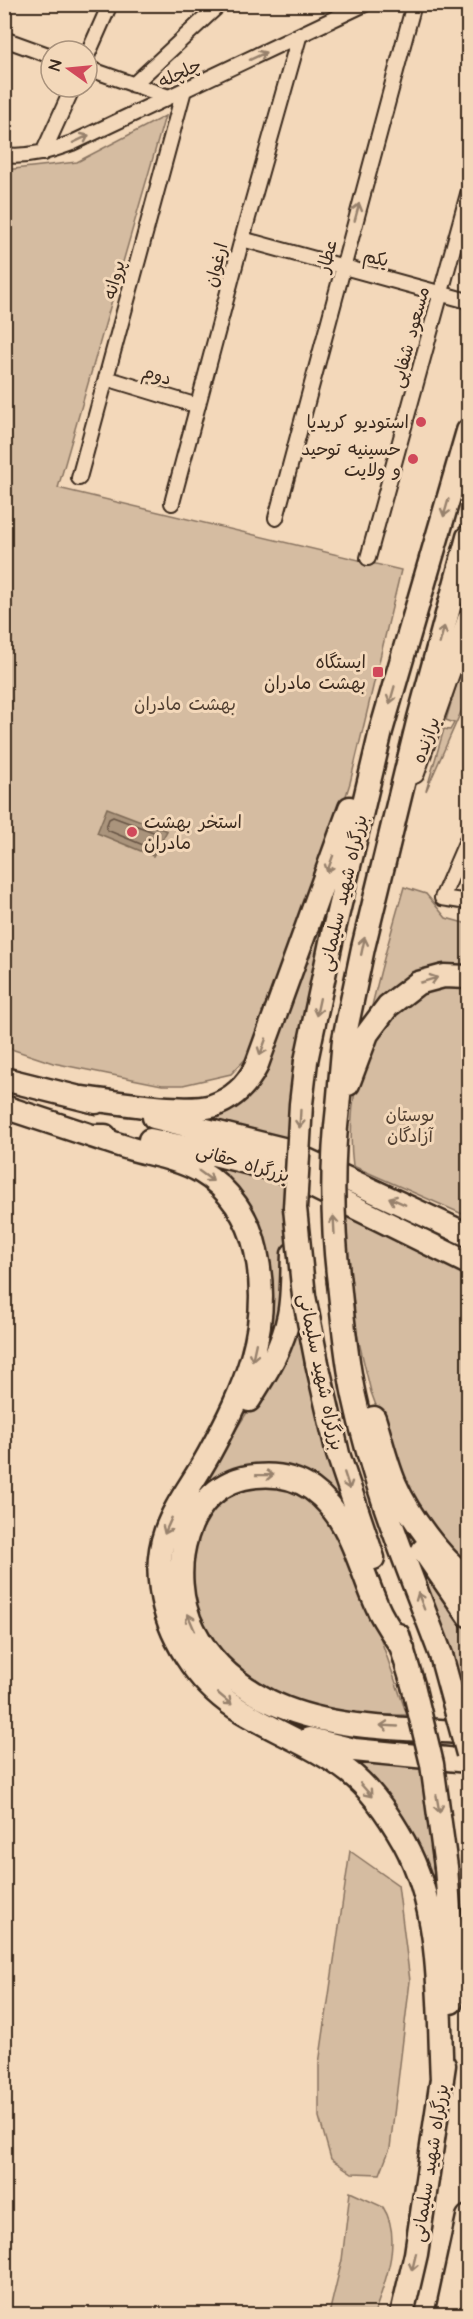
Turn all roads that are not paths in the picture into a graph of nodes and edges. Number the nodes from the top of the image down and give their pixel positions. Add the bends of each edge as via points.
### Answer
1 (110, 4) edge
2 (220, 4) edge
3 (365, 4) edge
4 (414, 4) edge
5 (299, 37) junction
6 (4, 39) edge
7 (95, 39) edge
8 (39, 52) edge
9 (99, 72) edge
10 (133, 85) junction
11 (184, 90) junction
12 (169, 97) junction
13 (68, 99) edge
14 (44, 153) junction
15 (4, 155) edge
16 (468, 195) edge
17 (242, 239) junction
18 (342, 268) junction
19 (441, 293) junction
20 (468, 301) edge
21 (106, 378) junction
22 (198, 406) junction
23 (468, 431) edge
24 (79, 478) dead end
25 (172, 503) dead end
26 (276, 518) dead end
27 (468, 537) edge
28 (368, 558) dead end
29 (468, 619) edge
30 (381, 731) junction
31 (468, 838) edge
32 (383, 860) junction
33 (468, 902) edge
34 (468, 977) edge
35 (4, 1079) edge
36 (82, 1098) junction
37 (4, 1107) edge
38 (338, 1107) junction
39 (92, 1136) junction
40 (295, 1208) junction
41 (432, 1217) junction
42 (468, 1221) edge
43 (468, 1235) edge
44 (463, 1261) edge
45 (339, 1283) junction
46 (209, 1454) junction
47 (395, 1485) junction
48 (468, 1577) edge
49 (468, 1615) edge
50 (403, 1648) junction
51 (285, 1733) junction
52 (468, 1733) edge
53 (468, 1754) edge
54 (468, 1761) edge
55 (442, 2080) junction
56 (468, 2217) edge
57 (468, 2307) edge
58 (402, 2314) edge
59 (447, 2314) edge
60 (465, 2314) edge

1 - 7 street
2 - 10 street
3 - 5 street, چلچله
18 -> 4 street, عطار
11 -> 5 street, چلچله
5 - 17 street, ارغوان
6 - 8 street
9 - 10 street
10 - 12 street
11 - 12 street, چلچله
11 - 21 street, پروانه
14 -> 12 street, چلچله
13 - 14 street
14 - 15 street, چلچله
16 - 19 street, مسعود شفاپی
17 - 18 street, یکم
17 - 22 street, ارغوان
18 - 19 street, یکم
18 - 26 street, عطار
19 - 20 street, یکم
19 - 28 street, مسعود شفاپی
21 - 22 street, دوم
21 - 24 street, پروانه
22 - 25 street, ارغوان
23 -> 30 highway, بزرگراه شهید سلیمانی
32 -> 27 highway, بزرگراه شهید سلیمانی
29 - 32 main road, برازنده
30 -> 36 highway via 248,1082 226,1100 193,1108
30 -> 40 highway, بزرگراه شهید سلیمانی, bridge via 306,1061
31 - 33 street via 442,898
38 -> 32 highway, بزرگراه شهید سلیمانی via 344,1039
38 -> 34 highway via 368,1034 388,1006 417,983 444,976
35 - 36 highway, بزرگراه حقانی
41 -> 36 highway, بزرگراه حقانی via 283,1149
37 - 39 highway, بزرگراه حقانی
45 -> 38 highway, بزرگراه شهید سلیمانی, bridge via 333,1202
39 - 44 highway, بزرگراه حقانی via 138,1138 282,1171
39 -> 46 highway via 199,1170 226,1192 250,1228 260,1276 259,1333 252,1365
40 - 46 highway via 290,1313 279,1349 243,1410
40 -> 50 highway, بزرگراه شهید سلیمانی, bridge via 304,1296 338,1454
41 - 42 highway
41 - 43 highway, بزرگراه حقانی
45 - 47 highway via 366,1393
53 -> 45 highway, بزرگراه شهید سلیمانی, bridge via 441,1655 373,1470 350,1376
46 -> 51 highway via 165,1529 159,1561 168,1620 182,1650 213,1688 232,1705
47 - 48 highway via 432,1542 449,1563
47 - 49 highway via 426,1556
52 -> 50 highway via 320,1719 269,1701 230,1676 199,1638 183,1599 184,1543 197,1513 219,1489 251,1476 282,1476 311,1488 339,1516 378,1608
50 -> 55 highway, بزرگراه شهید سلیمانی, bridge via 432,1764 447,1867 452,1998
51 - 54 highway via 354,1750
51 -> 55 highway via 355,1777 390,1820 410,1854 432,1927
55 -> 58 highway, بزرگراه شهید سلیمانی via 416,2254
56 - 59 highway
57 - 60 highway

